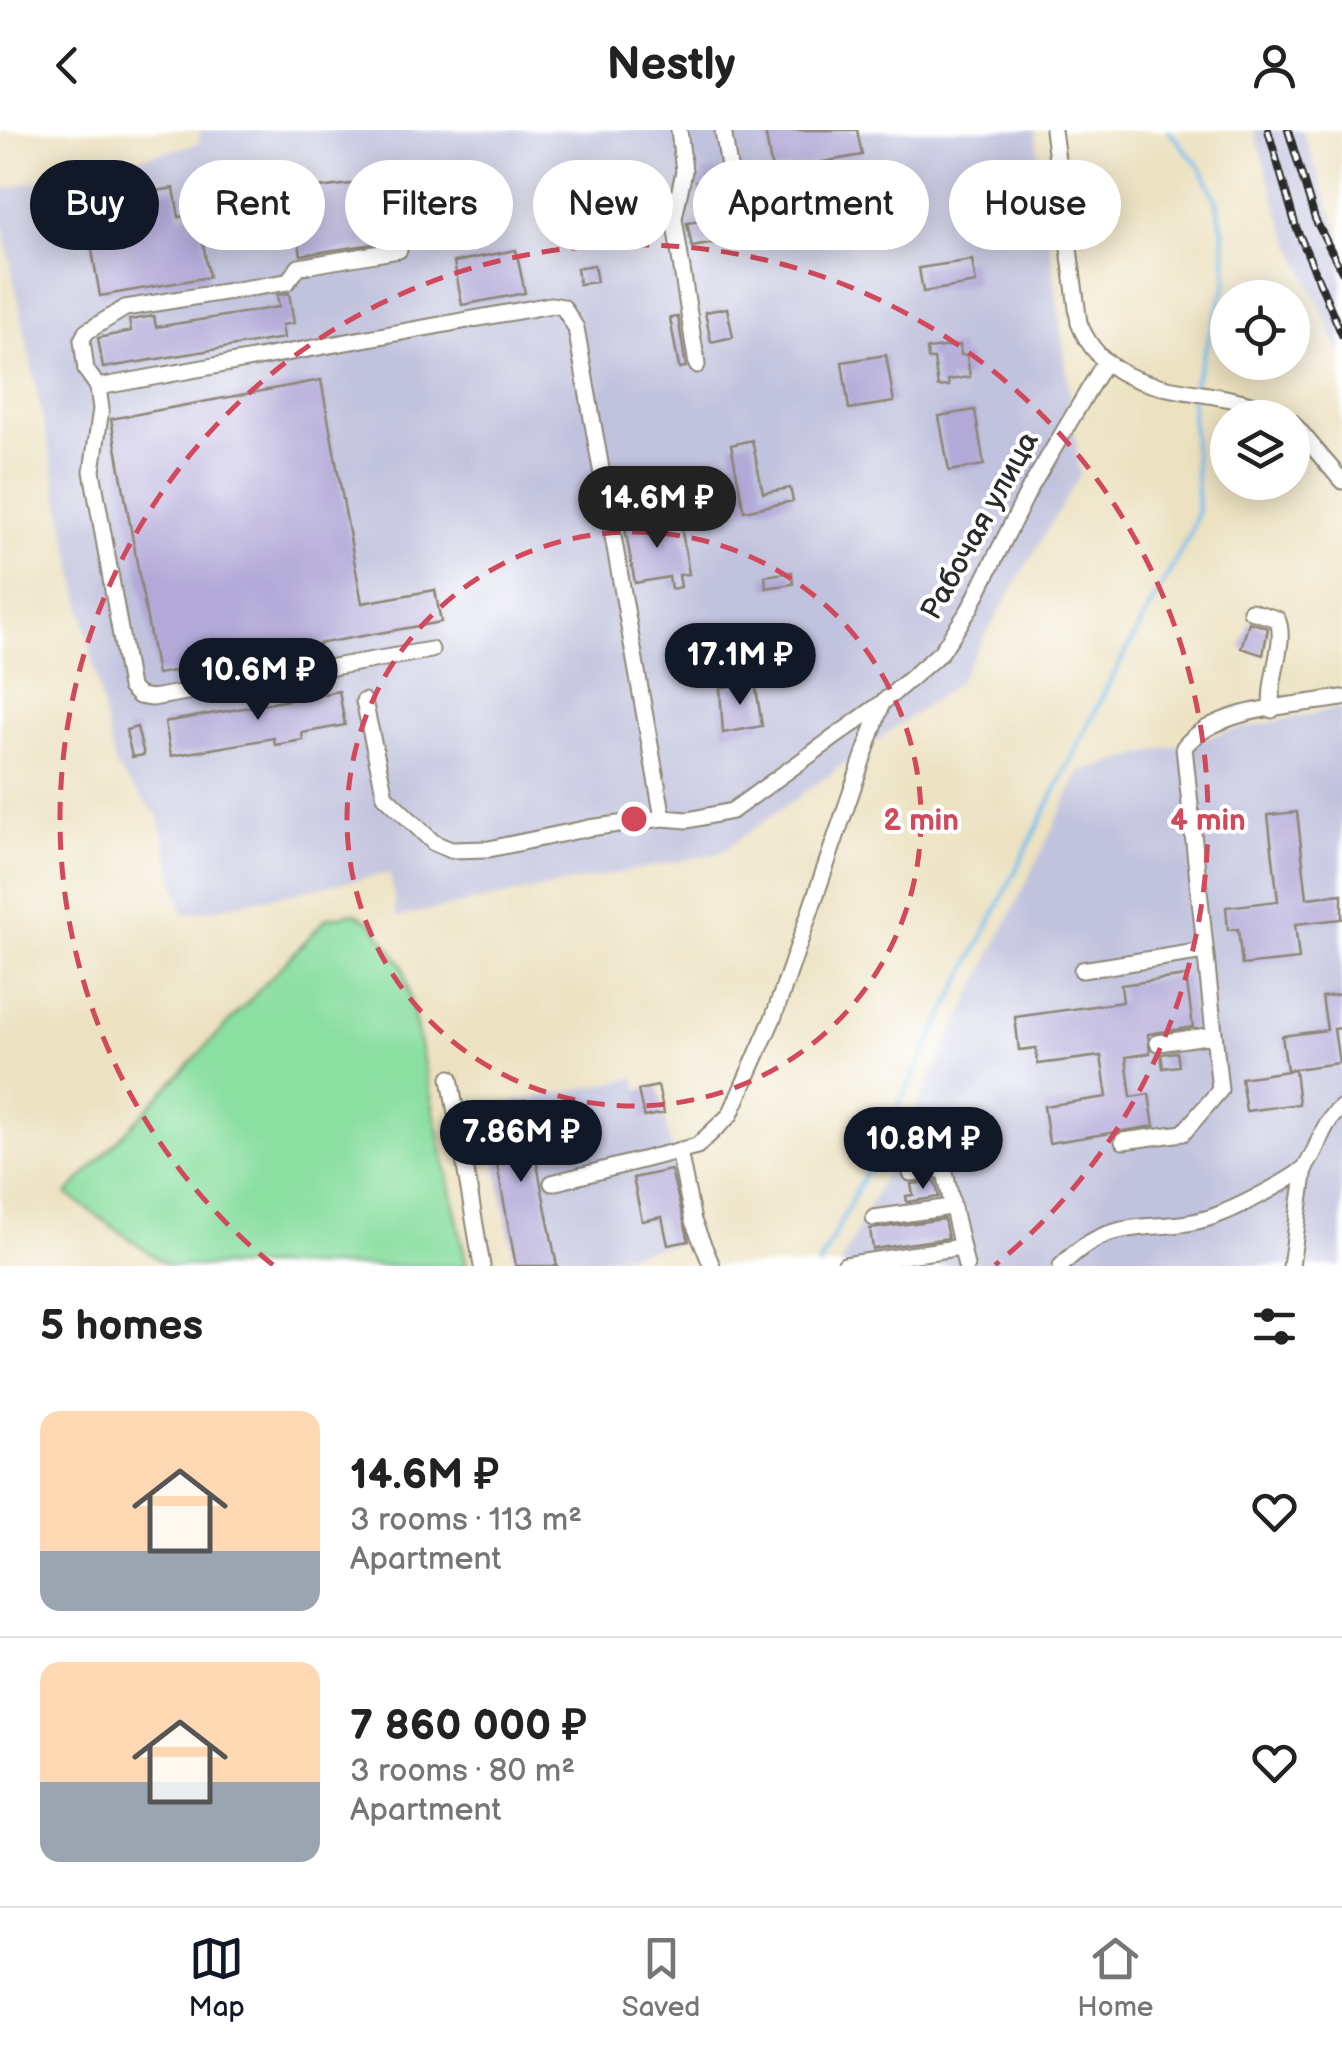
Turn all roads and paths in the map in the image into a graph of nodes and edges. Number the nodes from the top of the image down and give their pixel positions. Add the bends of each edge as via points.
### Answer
1 (678, 130) edge
2 (724, 130) edge
3 (1053, 130) edge
4 (728, 160) edge
5 (399, 250) dead end
6 (1104, 364) junction
7 (697, 365) dead end
8 (98, 387) junction
9 (1238, 400) edge
10 (1310, 443) edge
11 (1342, 481) edge
12 (1251, 611) dead end
13 (431, 650) dead end
14 (1342, 698) edge
15 (364, 701) dead end
16 (882, 704) junction
17 (1272, 710) junction
18 (663, 818) junction
19 (1204, 951) junction
20 (1082, 970) dead end
21 (1214, 1035) junction
22 (1158, 1044) dead end
23 (450, 1078) dead end
24 (1342, 1107) edge
25 (1123, 1140) dead end
26 (680, 1152) junction
27 (1305, 1168) junction
28 (910, 1173) dead end
29 (552, 1183) dead end
30 (950, 1207) junction
31 (874, 1218) dead end
32 (961, 1247) junction
33 (845, 1265) edge
34 (482, 1266) edge
35 (712, 1266) edge
36 (966, 1266) edge
37 (1062, 1266) edge
38 (1291, 1266) edge

1 - 7 street via 684,170 674,218
2 - 4 street
3 - 6 street via 1079,323
5 - 8 street via 298,267 287,282 125,308 82,340 86,370
6 - 9 street via 1136,381
6 - 16 street, Рабочая улица via 955,633
8 - 13 street via 92,471 130,687 139,696
8 - 18 street via 563,307 576,328
10 - 11 street
12 - 17 street via 1277,619 1282,629 1268,688
14 - 17 street
15 - 18 street, Рабочая улица via 385,796 434,843 451,850
16 - 18 street, Рабочая улица via 732,810
16 - 26 street via 774,1016 740,1094 713,1135
17 - 19 street via 1205,728 1184,748
19 - 20 street
19 - 21 street
21 - 22 street
21 - 25 street via 1220,1090 1184,1133
23 - 34 street
24 - 27 street via 1323,1128
26 - 29 street
26 - 35 street via 693,1221
27 - 37 street via 1226,1212 1172,1226 1126,1226 1092,1238
27 - 38 street
28 - 30 street via 944,1168
30 - 31 street
30 - 32 street
32 - 33 street
32 - 36 street

